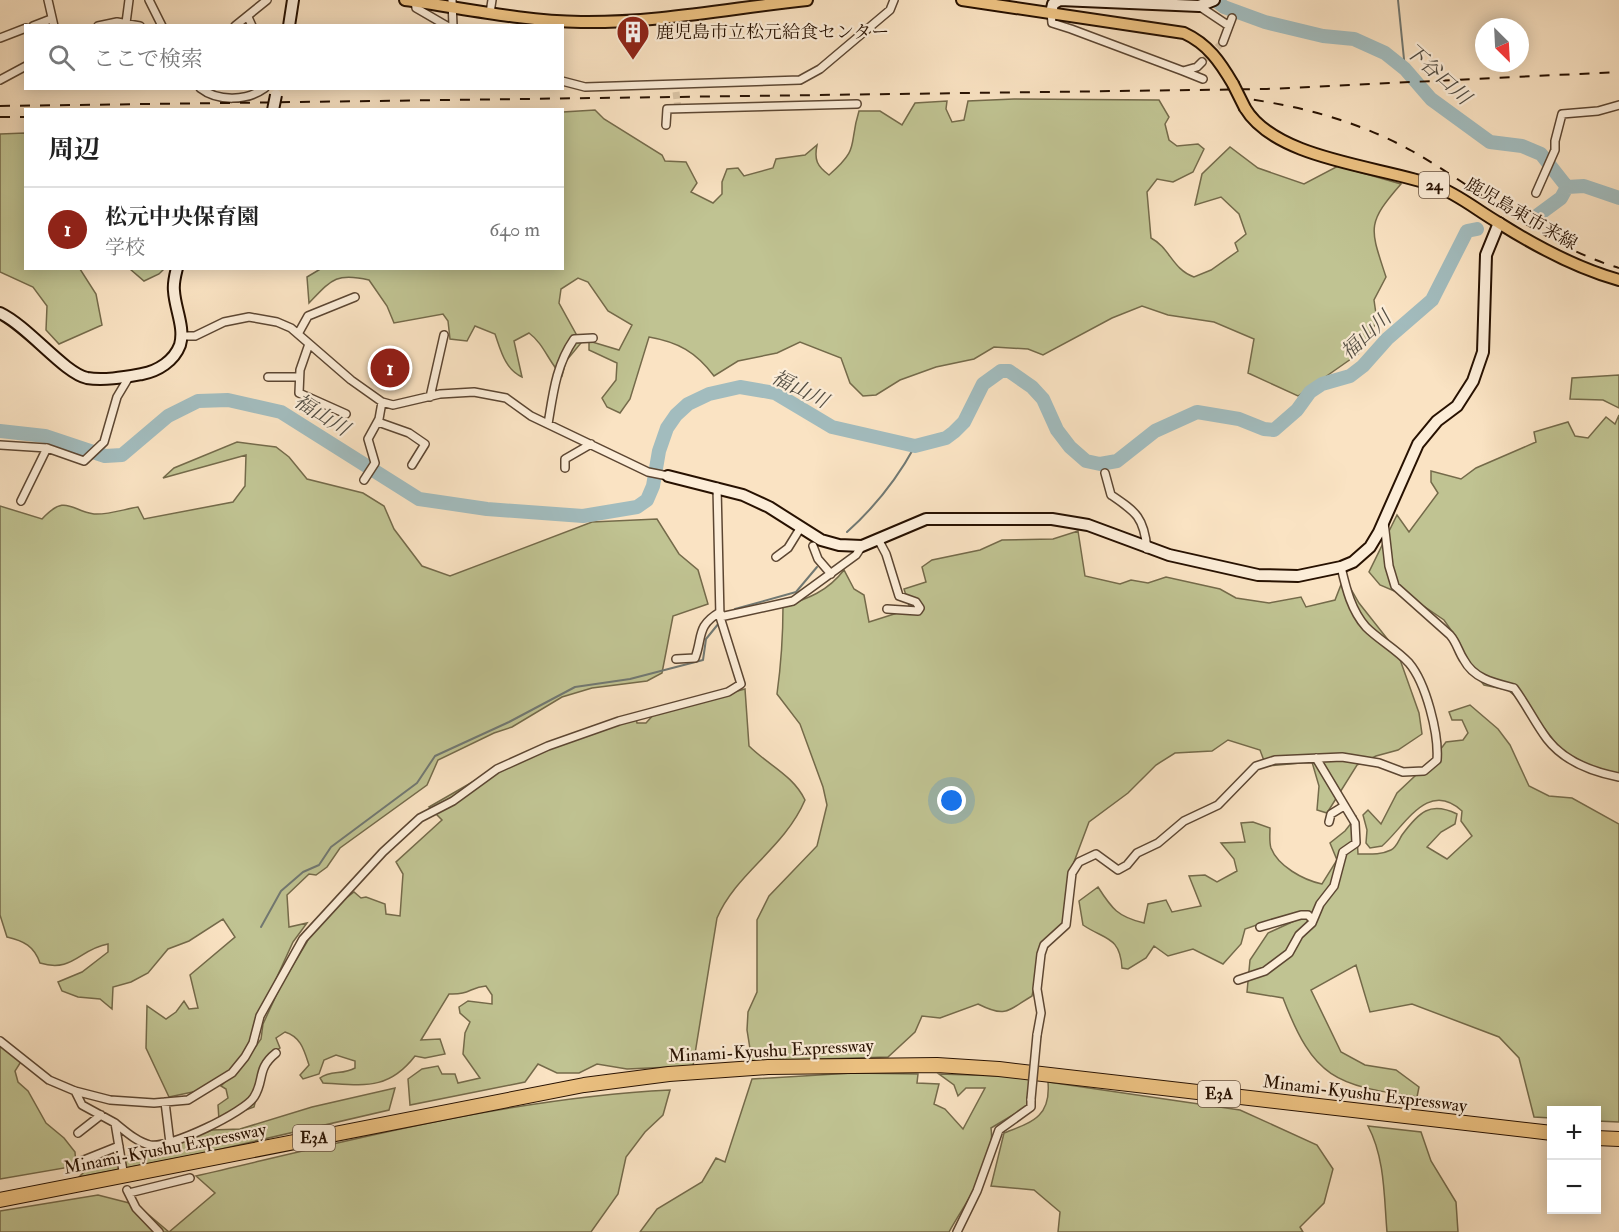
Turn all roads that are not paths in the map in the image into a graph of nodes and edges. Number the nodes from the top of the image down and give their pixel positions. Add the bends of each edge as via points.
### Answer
1 (48, 0) edge
2 (129, 0) edge
3 (149, 0) edge
4 (267, 0) edge
5 (293, 0) edge
6 (492, 0) edge
7 (805, 0) edge
8 (894, 0) edge
9 (962, 0) edge
10 (410, 1) edge
11 (1207, 3) edge
12 (454, 4) edge
13 (1050, 12) junction
14 (490, 13) junction
15 (248, 17) junction
16 (1232, 18) dead end
17 (52, 22) edge
18 (126, 23) junction
19 (117, 24) edge
20 (131, 24) edge
21 (161, 24) edge
22 (238, 24) edge
23 (251, 24) edge
24 (290, 24) edge
25 (444, 24) edge
26 (453, 24) edge
27 (1229, 26) junction
28 (24, 29) edge
29 (0, 38) edge
30 (1223, 42) tunnel mouth
31 (1202, 62) tunnel mouth
32 (24, 67) edge
33 (1183, 71) junction
34 (1203, 79) dead end
35 (0, 80) edge
36 (564, 82) edge
37 (676, 83) junction
38 (205, 90) edge
39 (262, 90) edge
40 (277, 92) edge
41 (676, 92) tunnel mouth
42 (857, 104) dead end
43 (1619, 105) edge
44 (273, 108) edge
45 (666, 125) dead end
46 (1536, 193) dead end
47 (1499, 223) junction
48 (177, 270) edge
49 (1619, 280) edge
50 (355, 297) dead end
51 (0, 313) edge
52 (298, 334) junction
53 (444, 335) dead end
54 (182, 336) junction
55 (593, 338) dead end
56 (309, 344) junction
57 (129, 377) junction
58 (268, 377) dead end
59 (299, 377) junction
60 (430, 397) junction
61 (382, 402) junction
62 (346, 414) dead end
63 (378, 422) junction
64 (548, 424) junction
65 (591, 444) junction
66 (0, 445) edge
67 (47, 448) junction
68 (412, 465) dead end
69 (565, 468) dead end
70 (1106, 473) dead end
71 (668, 476) joint
72 (364, 480) dead end
73 (717, 487) junction
74 (21, 501) dead end
75 (1384, 522) junction
76 (801, 527) junction
77 (878, 539) junction
78 (813, 546) dead end
79 (862, 546) junction
80 (1147, 549) junction
81 (776, 557) dead end
82 (1341, 567) junction
83 (831, 574) junction
84 (888, 609) dead end
85 (720, 615) junction
86 (676, 659) dead end
87 (1316, 758) junction
88 (1619, 777) edge
89 (1344, 806) junction
90 (1329, 822) dead end
91 (1313, 920) junction
92 (1260, 927) dead end
93 (1238, 980) dead end
94 (0, 1041) edge
95 (276, 1053) dead end
96 (75, 1091) junction
97 (165, 1102) junction
98 (101, 1115) junction
99 (115, 1123) junction
100 (78, 1133) dead end
101 (1547, 1134) edge
102 (1601, 1138) edge
103 (1619, 1139) edge
104 (170, 1143) junction
105 (119, 1146) junction
106 (78, 1162) dead end
107 (123, 1171) dead end
108 (190, 1178) dead end
109 (0, 1200) edge
110 (159, 1232) edge
111 (957, 1232) edge

1 - 17 street
2 - 18 street
3 - 21 street
4 - 15 street
5 - 24 street
6 - 14 street
7 - 14 main road via 624,22
8 - 37 street via 890,10 800,81
9 - 13 main road, 鹿児島東市来線 / 24
10 - 12 main road
10 - 25 street
11 - 13 street via 1060,0
11 - 27 street
12 - 14 main road
12 - 26 street
13 - 33 street via 1055,26
13 - 47 main road, 鹿児島東市来線 / 24, bridge via 1184,33 1215,55 1255,123 1286,144 1436,186
15 - 22 street
15 - 23 street
16 - 27 street
18 - 19 street
18 - 20 street
27 - 30 street
28 - 29 street
31 - 33 street
32 - 35 street
33 - 34 street
36 - 37 street via 585,87
37 - 41 street
38 - 39 street via 236,98
40 - 44 street, bridge
42 - 45 street via 667,109
43 - 46 street via 1562,114 1552,157
47 - 49 main road, 鹿児島東市来線 / 24 via 1557,256
47 - 75 street via 1485,255 1483,352 1473,381 1457,406 1437,421 1418,444
48 - 54 street via 174,291
50 - 52 street via 308,316
51 - 57 street via 24,327 78,374 99,379
52 - 54 street via 277,322 249,317 224,322 195,336
52 - 56 street
53 - 60 street
54 - 57 street via 175,356 164,366
55 - 64 street via 574,339 564,353
56 - 59 street
56 - 61 street
57 - 67 street via 117,397 104,442 84,461
58 - 59 street
59 - 62 street via 299,393
60 - 61 street via 393,405
60 - 64 street via 474,392 506,398
61 - 63 street
63 - 68 street via 409,433 425,444
63 - 72 street via 368,438 375,463
64 - 65 street
65 - 69 street via 565,459
65 - 71 street via 648,472
66 - 67 street
67 - 74 street
70 - 80 street via 1112,495 1135,510 1142,522
71 - 73 street
73 - 76 street via 769,507
73 - 85 street
75 - 82 street via 1370,547
75 - 88 street via 1395,586 1450,635 1467,667 1485,680 1514,688 1545,737 1571,759 1596,773
76 - 79 street via 821,540
76 - 81 street via 788,548
77 - 79 street
77 - 80 street via 926,519 1052,519 1088,525
77 - 84 street via 899,596 916,602 920,609
78 - 83 street
79 - 83 street
80 - 82 street via 1279,578
82 - 87 street via 1346,591 1365,626 1416,673 1438,740 1437,760 1424,771 1403,772 1380,763 1342,757
83 - 85 street via 793,601
85 - 86 street via 703,626 695,658
85 - 97 street via 741,684 728,692 620,721 548,746 497,769 453,801 420,818 303,939 260,1016 253,1043 232,1073 188,1100
87 - 89 street
87 - 111 street, bridge via 1275,760 1256,766 1218,805 1184,821 1118,870 1096,854 1079,862 1072,873 1066,925 1044,945 1041,954 1037,989 1041,1013 1031,1107 999,1130
89 - 90 street via 1331,814
89 - 91 street via 1355,824 1356,843 1343,852 1334,886
91 - 92 street via 1301,915
91 - 93 street via 1280,963
94 - 96 street via 49,1080
95 - 104 street via 262,1068 256,1094 245,1108
96 - 97 street via 110,1100
96 - 98 street via 82,1105
97 - 104 street
98 - 99 street
98 - 100 street
99 - 104 street via 152,1146
99 - 105 street
101 - 109 highway, Minami-Kyushu Expressway / E3A via 999,1069 886,1064 768,1066 629,1078 519,1097
102 - 103 highway
105 - 106 street
105 - 107 street
108 - 110 street via 128,1192 136,1208

